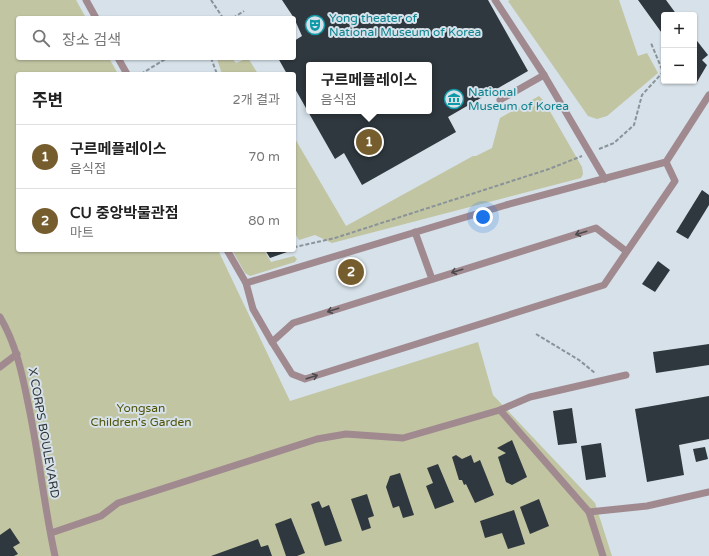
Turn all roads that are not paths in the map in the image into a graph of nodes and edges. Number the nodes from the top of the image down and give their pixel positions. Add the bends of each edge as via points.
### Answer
1 (86, 0) edge
2 (495, 0) edge
3 (95, 16) edge
4 (119, 60) edge
5 (126, 72) edge
6 (544, 75) junction
7 (709, 95) edge
8 (500, 100) dead end
9 (666, 162) junction
10 (605, 179) junction
11 (415, 232) junction
12 (626, 251) junction
13 (228, 252) edge
14 (432, 279) junction
15 (246, 283) junction
16 (0, 317) edge
17 (272, 342) junction
18 (17, 354) junction
19 (0, 367) edge
20 (626, 376) dead end
21 (500, 410) junction
22 (709, 492) edge
23 (589, 512) junction
24 (51, 533) junction
25 (55, 556) edge
26 (603, 556) edge

1 - 3 lane
2 - 6 lane
4 - 5 lane
6 - 8 lane
6 - 10 lane
7 - 9 lane
9 - 10 lane
9 - 12 lane via 675,181
10 - 11 lane
11 - 14 lane
11 - 15 lane
12 -> 14 lane via 596,228
17 -> 12 lane via 292,374 305,379 604,285
13 - 15 lane
14 -> 17 lane via 293,323
15 - 17 lane via 253,308
16 - 18 lane, X CORPS BOULEVARD
18 - 19 lane
18 - 24 lane, X CORPS BOULEVARD via 36,440
20 - 21 lane via 530,397
21 - 23 lane
21 - 24 lane via 403,438 346,434 317,439 118,503 101,516
22 - 23 lane via 647,506
23 - 26 lane
24 - 25 lane, X CORPS BOULEVARD

